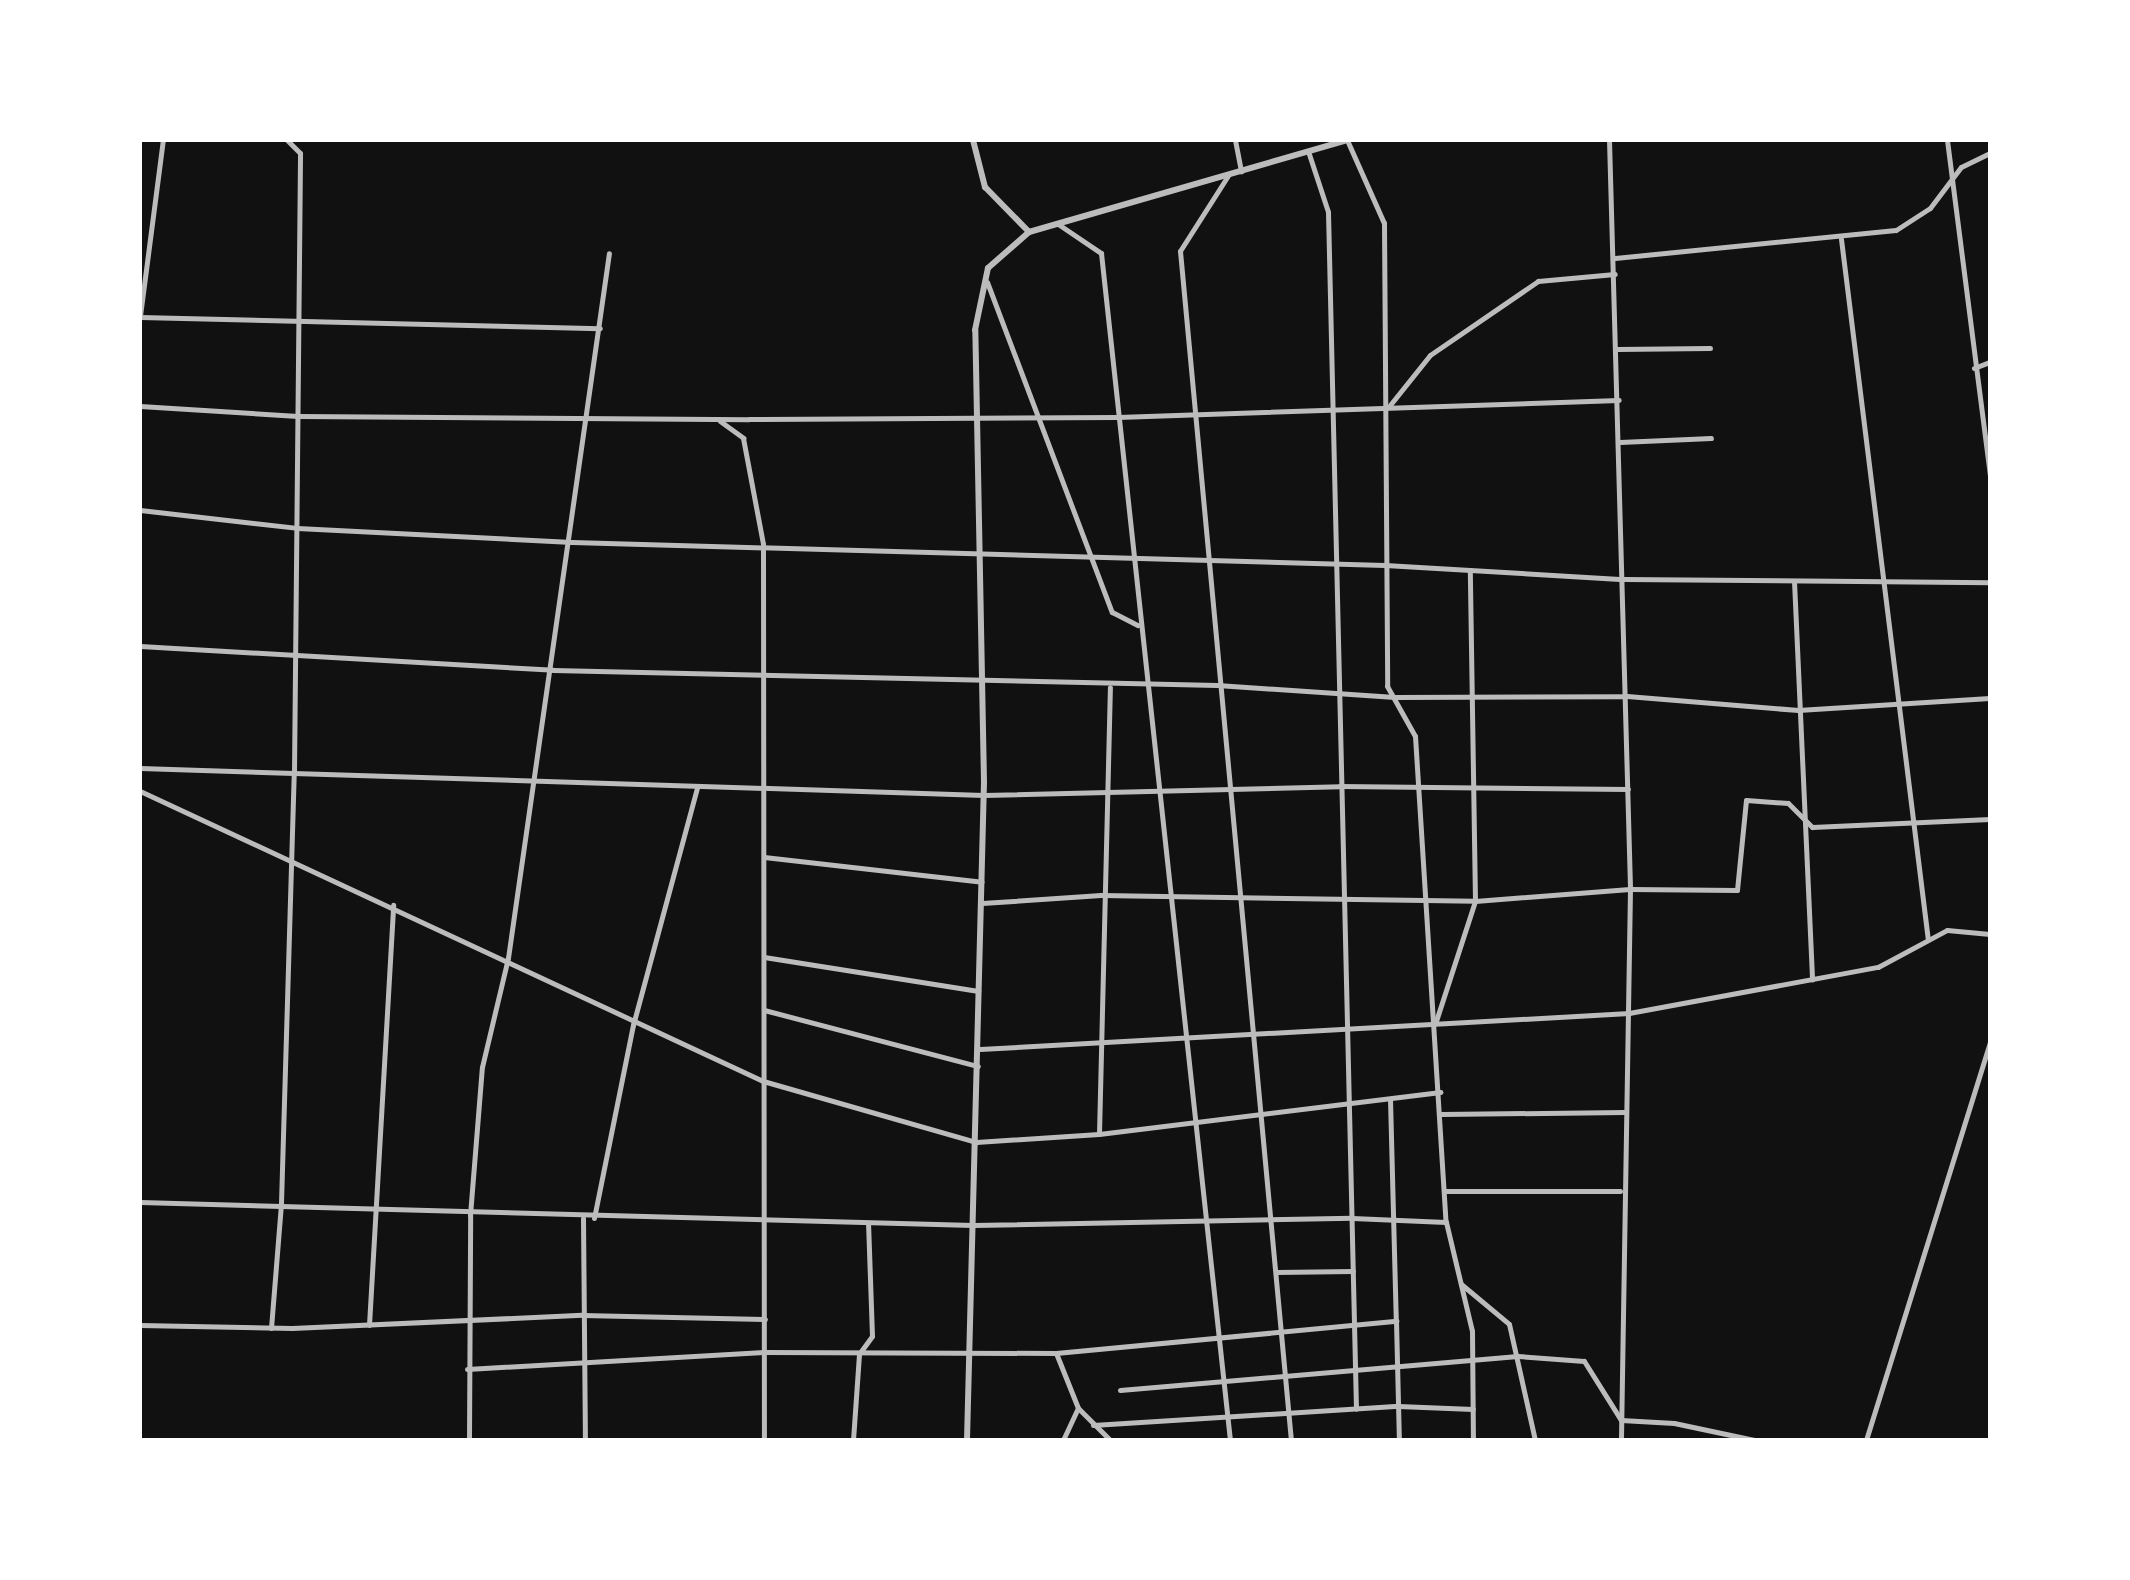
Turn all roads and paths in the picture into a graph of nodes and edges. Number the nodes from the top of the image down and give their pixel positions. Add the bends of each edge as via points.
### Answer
1 (163, 140) edge
2 (287, 140) edge
3 (973, 140) edge
4 (1235, 140) edge
5 (1347, 140) edge
6 (1609, 140) edge
7 (1948, 140) edge
8 (1308, 152) junction
9 (1990, 153) edge
10 (1241, 171) junction
11 (1230, 174) junction
12 (1953, 178) junction
13 (1058, 224) junction
14 (1029, 232) junction
15 (1841, 240) junction
16 (609, 252) dead end
17 (1614, 258) junction
18 (1615, 274) junction
19 (986, 280) junction
20 (140, 318) edge
21 (298, 320) junction
22 (600, 328) junction
23 (1710, 348) dead end
24 (1618, 349) junction
25 (1990, 362) edge
26 (1974, 368) junction
27 (1619, 400) junction
28 (140, 406) edge
29 (1330, 407) junction
30 (1388, 407) junction
31 (1194, 413) junction
32 (979, 414) junction
33 (298, 416) junction
34 (1036, 416) junction
35 (1118, 418) junction
36 (588, 419) junction
37 (718, 419) junction
38 (1711, 438) dead end
39 (1620, 442) junction
40 (1990, 476) edge
41 (140, 510) edge
42 (297, 528) junction
43 (572, 542) junction
44 (763, 544) junction
45 (1132, 556) junction
46 (981, 557) junction
47 (1094, 557) junction
48 (1207, 564) junction
49 (1385, 565) junction
50 (1334, 568) junction
51 (1470, 570) junction
52 (1624, 579) junction
53 (1794, 580) junction
54 (1885, 582) junction
55 (1990, 582) edge
56 (1138, 625) junction
57 (140, 646) edge
58 (296, 654) junction
59 (553, 670) junction
60 (764, 673) junction
61 (983, 681) junction
62 (1218, 685) junction
63 (1110, 686) junction
64 (1144, 687) junction
65 (1337, 691) junction
66 (1626, 696) junction
67 (1394, 697) junction
68 (1472, 697) junction
69 (1990, 698) edge
70 (1899, 704) junction
71 (1798, 710) junction
72 (140, 768) edge
73 (294, 772) junction
74 (535, 782) junction
75 (1340, 786) junction
76 (1415, 786) junction
77 (1472, 786) junction
78 (697, 788) junction
79 (1628, 789) junction
80 (1226, 790) junction
81 (140, 791) edge
82 (764, 792) junction
83 (1107, 794) junction
84 (1155, 794) junction
85 (984, 795) junction
86 (1802, 816) junction
87 (1990, 820) edge
88 (1912, 823) junction
89 (764, 857) junction
90 (289, 858) junction
91 (982, 882) junction
92 (1630, 890) junction
93 (1101, 895) junction
94 (1167, 895) junction
95 (1236, 895) junction
96 (1343, 895) junction
97 (1421, 898) junction
98 (1475, 901) junction
99 (982, 903) junction
100 (392, 905) junction
101 (1990, 934) edge
102 (1928, 940) junction
103 (764, 957) junction
104 (508, 958) junction
105 (1812, 980) junction
106 (980, 991) junction
107 (764, 1010) junction
108 (1628, 1013) junction
109 (1435, 1024) junction
110 (633, 1025) junction
111 (1348, 1028) junction
112 (1252, 1031) junction
113 (1185, 1036) junction
114 (1990, 1041) edge
115 (1105, 1043) junction
116 (980, 1049) junction
117 (978, 1066) junction
118 (763, 1081) junction
119 (1440, 1092) junction
120 (1390, 1098) junction
121 (1349, 1103) junction
122 (1625, 1112) junction
123 (1262, 1114) junction
124 (1442, 1114) junction
125 (1193, 1123) junction
126 (1099, 1134) junction
127 (976, 1142) junction
128 (1444, 1191) junction
129 (1620, 1192) junction
130 (140, 1202) edge
131 (281, 1203) junction
132 (378, 1211) junction
133 (470, 1216) junction
134 (584, 1218) junction
135 (1352, 1218) junction
136 (594, 1219) junction
137 (1271, 1219) junction
138 (763, 1220) junction
139 (1392, 1220) junction
140 (1205, 1221) junction
141 (1446, 1222) junction
142 (868, 1223) junction
143 (973, 1225) junction
144 (1353, 1271) junction
145 (1276, 1272) junction
146 (1461, 1284) junction
147 (582, 1314) junction
148 (765, 1319) junction
149 (468, 1320) junction
150 (1396, 1321) junction
151 (1354, 1322) junction
152 (140, 1325) edge
153 (369, 1325) junction
154 (271, 1328) junction
155 (1281, 1330) junction
156 (1219, 1338) junction
157 (970, 1350) junction
158 (865, 1351) junction
159 (766, 1352) junction
160 (1056, 1354) junction
161 (1518, 1356) junction
162 (1472, 1361) junction
163 (583, 1365) junction
164 (1397, 1368) junction
165 (466, 1369) junction
166 (1355, 1372) junction
167 (1286, 1377) junction
168 (1224, 1382) junction
169 (1120, 1390) dead end
170 (1398, 1406) junction
171 (1078, 1408) junction
172 (1356, 1408) junction
173 (1472, 1409) junction
174 (1289, 1413) junction
175 (1227, 1417) junction
176 (1620, 1420) junction
177 (1093, 1426) junction
178 (469, 1440) edge
179 (585, 1440) edge
180 (764, 1440) edge
181 (853, 1440) edge
182 (967, 1440) edge
183 (1063, 1440) edge
184 (1110, 1440) edge
185 (1230, 1440) edge
186 (1291, 1440) edge
187 (1398, 1440) edge
188 (1472, 1440) edge
189 (1535, 1440) edge
190 (1621, 1440) edge
191 (1754, 1440) edge
192 (1866, 1440) edge

1 - 20 street
2 - 21 street via 300,153
3 - 14 street via 985,187
4 - 10 street
5 - 8 street
5 - 30 street via 1384,223
6 - 17 street
7 - 12 street
8 - 10 street
8 - 29 street via 1328,212
9 - 12 street
10 - 11 street
11 - 13 street
11 - 31 street via 1180,251
12 - 15 street via 1930,208 1896,230
12 - 26 street
13 - 14 street
13 - 35 street via 1102,253
14 - 19 street via 988,268
15 - 17 street
15 - 54 street
16 - 22 street
17 - 18 street
18 - 24 street
18 - 30 street via 1538,281 1430,355
19 - 32 street via 975,330
19 - 34 street
20 - 21 street
21 - 22 street
21 - 33 street
22 - 36 street
23 - 24 street
24 - 27 street
25 - 26 street
26 - 40 street
27 - 30 street
27 - 39 street
28 - 33 street
29 - 30 street
29 - 31 street
29 - 50 street
30 - 49 street
31 - 35 street
31 - 48 street
32 - 34 street
32 - 37 street
32 - 46 street
33 - 36 street
33 - 42 street
34 - 35 street
34 - 47 street
35 - 45 street
36 - 37 street
36 - 43 street
37 - 44 street via 743,438
38 - 39 street
39 - 52 street
41 - 42 street
42 - 43 street
42 - 58 street
43 - 44 street
43 - 59 street
44 - 46 street
44 - 60 street
45 - 47 street
45 - 48 street
45 - 56 street
46 - 47 street
46 - 61 street
47 - 56 street via 1112,612
48 - 50 street
48 - 62 street
49 - 50 street
49 - 51 street
49 - 67 street via 1387,686
50 - 65 street
51 - 52 street
51 - 68 street
52 - 53 street
52 - 66 street
53 - 54 street
53 - 71 street
54 - 55 street
54 - 70 street
56 - 64 street
57 - 58 street
58 - 59 street
58 - 73 street
59 - 60 street
59 - 74 street
60 - 61 street
60 - 82 street
61 - 63 street
61 - 85 street
62 - 64 street
62 - 65 street
62 - 80 street
63 - 64 street
63 - 83 street
64 - 84 street
65 - 67 street
65 - 75 street
66 - 68 street
66 - 71 street
66 - 79 street
67 - 68 street
67 - 76 street via 1416,736
68 - 77 street
69 - 70 street
70 - 71 street
70 - 88 street
71 - 86 street
72 - 73 street
73 - 74 street
73 - 90 street
74 - 78 street
74 - 104 street
75 - 76 street
75 - 80 street
75 - 96 street
76 - 77 street
76 - 97 street
77 - 79 street
77 - 98 street
78 - 82 street
78 - 110 street
79 - 92 street
80 - 84 street
80 - 95 street
81 - 90 street
82 - 85 street
82 - 89 street
83 - 84 street
83 - 85 street
83 - 93 street
84 - 94 street
85 - 91 street
86 - 88 street via 1812,827
86 - 92 street via 1788,803 1746,800 1737,890
86 - 105 street
87 - 88 street
88 - 102 street
89 - 91 street
89 - 103 street
90 - 100 street
90 - 131 street
91 - 99 street
92 - 98 street
92 - 108 street
93 - 94 street
93 - 99 street
93 - 115 street
94 - 95 street
94 - 113 street
95 - 96 street
95 - 112 street
96 - 97 street
96 - 111 street
97 - 98 street
97 - 109 street
98 - 109 street
99 - 106 street
100 - 104 street
100 - 132 street
101 - 102 street via 1947,930
102 - 105 street via 1878,967
103 - 106 street
103 - 107 street
104 - 110 street
104 - 133 street via 482,1067
105 - 108 street
106 - 116 street
107 - 117 street
107 - 118 street
108 - 109 street
108 - 122 street
109 - 111 street
109 - 119 street
110 - 118 street
110 - 136 street
111 - 112 street
111 - 121 street
112 - 113 street
112 - 123 street
113 - 115 street
113 - 125 street
114 - 192 street via 1890,1382
115 - 116 street
115 - 126 street
116 - 117 street
117 - 127 street
118 - 127 street
118 - 138 street
119 - 120 street
119 - 124 street
120 - 121 street
120 - 139 street
121 - 123 street
121 - 135 street
122 - 124 street
122 - 129 street
123 - 125 street
123 - 137 street
124 - 128 street
125 - 126 street
125 - 140 street
126 - 127 street
127 - 143 street
128 - 129 street
128 - 141 street
129 - 176 street
130 - 131 street
131 - 132 street
131 - 154 street
132 - 133 street
132 - 153 street
133 - 134 street
133 - 149 street
134 - 136 street
134 - 147 street
135 - 137 street
135 - 139 street
135 - 144 street
136 - 138 street
137 - 140 street
137 - 145 street
138 - 142 street
138 - 148 street
139 - 141 street
139 - 150 street
140 - 143 street
140 - 156 street
141 - 146 street
142 - 143 street
142 - 158 street via 872,1336
143 - 157 street
144 - 145 street
144 - 151 street
145 - 155 street
146 - 161 street via 1509,1324
146 - 162 street
147 - 148 street
147 - 149 street
147 - 163 street
148 - 159 street
149 - 153 street
149 - 165 street
150 - 151 street
150 - 164 street
151 - 155 street
151 - 166 street
152 - 154 street
153 - 154 street
155 - 156 street
155 - 167 street
156 - 160 street
156 - 168 street
157 - 158 street
157 - 160 street
157 - 182 street
158 - 159 street
158 - 181 street via 858,1354
159 - 163 street
159 - 180 street
160 - 171 street
161 - 162 street
161 - 176 street via 1584,1360
161 - 189 street
162 - 164 street
162 - 173 street
163 - 165 street
163 - 179 street
164 - 166 street
164 - 170 street
165 - 178 street
166 - 167 street
166 - 172 street
167 - 168 street
167 - 174 street
168 - 169 street
168 - 175 street
170 - 172 street
170 - 173 street
170 - 187 street
171 - 177 street
171 - 183 street
172 - 174 street
173 - 188 street
174 - 175 street
174 - 186 street
175 - 177 street
175 - 185 street
176 - 190 street
176 - 191 street via 1674,1423
177 - 184 street

